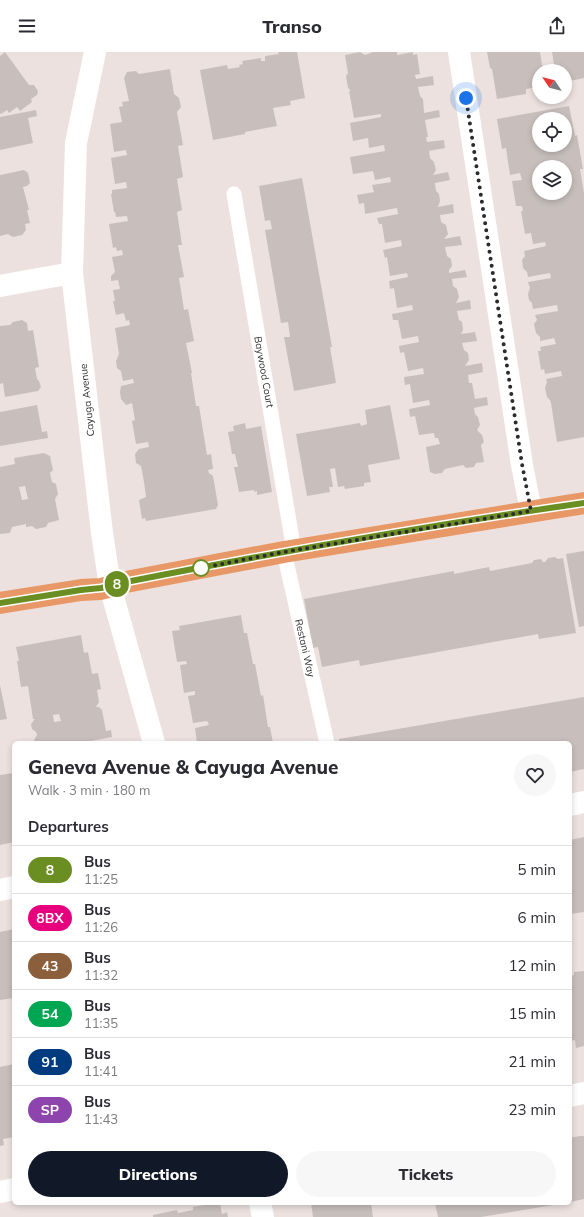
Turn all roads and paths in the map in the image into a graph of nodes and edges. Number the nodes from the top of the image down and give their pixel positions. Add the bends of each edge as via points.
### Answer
1 (95, 52) edge
2 (459, 52) edge
3 (234, 194) dead end
4 (72, 273) junction
5 (0, 286) edge
6 (584, 503) edge
7 (531, 511) junction
8 (289, 551) junction
9 (110, 586) junction
10 (0, 604) edge
11 (153, 741) edge
12 (327, 741) edge
13 (584, 802) edge
14 (572, 805) edge
15 (12, 888) edge
16 (0, 890) edge
17 (584, 1093) edge
18 (572, 1096) edge
19 (12, 1189) edge
20 (0, 1192) edge
21 (260, 1205) edge
22 (263, 1217) edge

1 - 4 street, Cayuga Avenue via 76,142
2 - 7 street
3 - 8 lane, Baywood Court
4 - 5 street
4 - 9 street, Cayuga Avenue
6 - 7 main road
7 - 8 main road
8 - 9 main road
8 - 12 lane, Restani Way
9 - 10 main road
9 - 11 street, Cayuga Avenue
13 - 14 street
15 - 16 street
17 - 18 street
19 - 20 street
21 - 22 street

